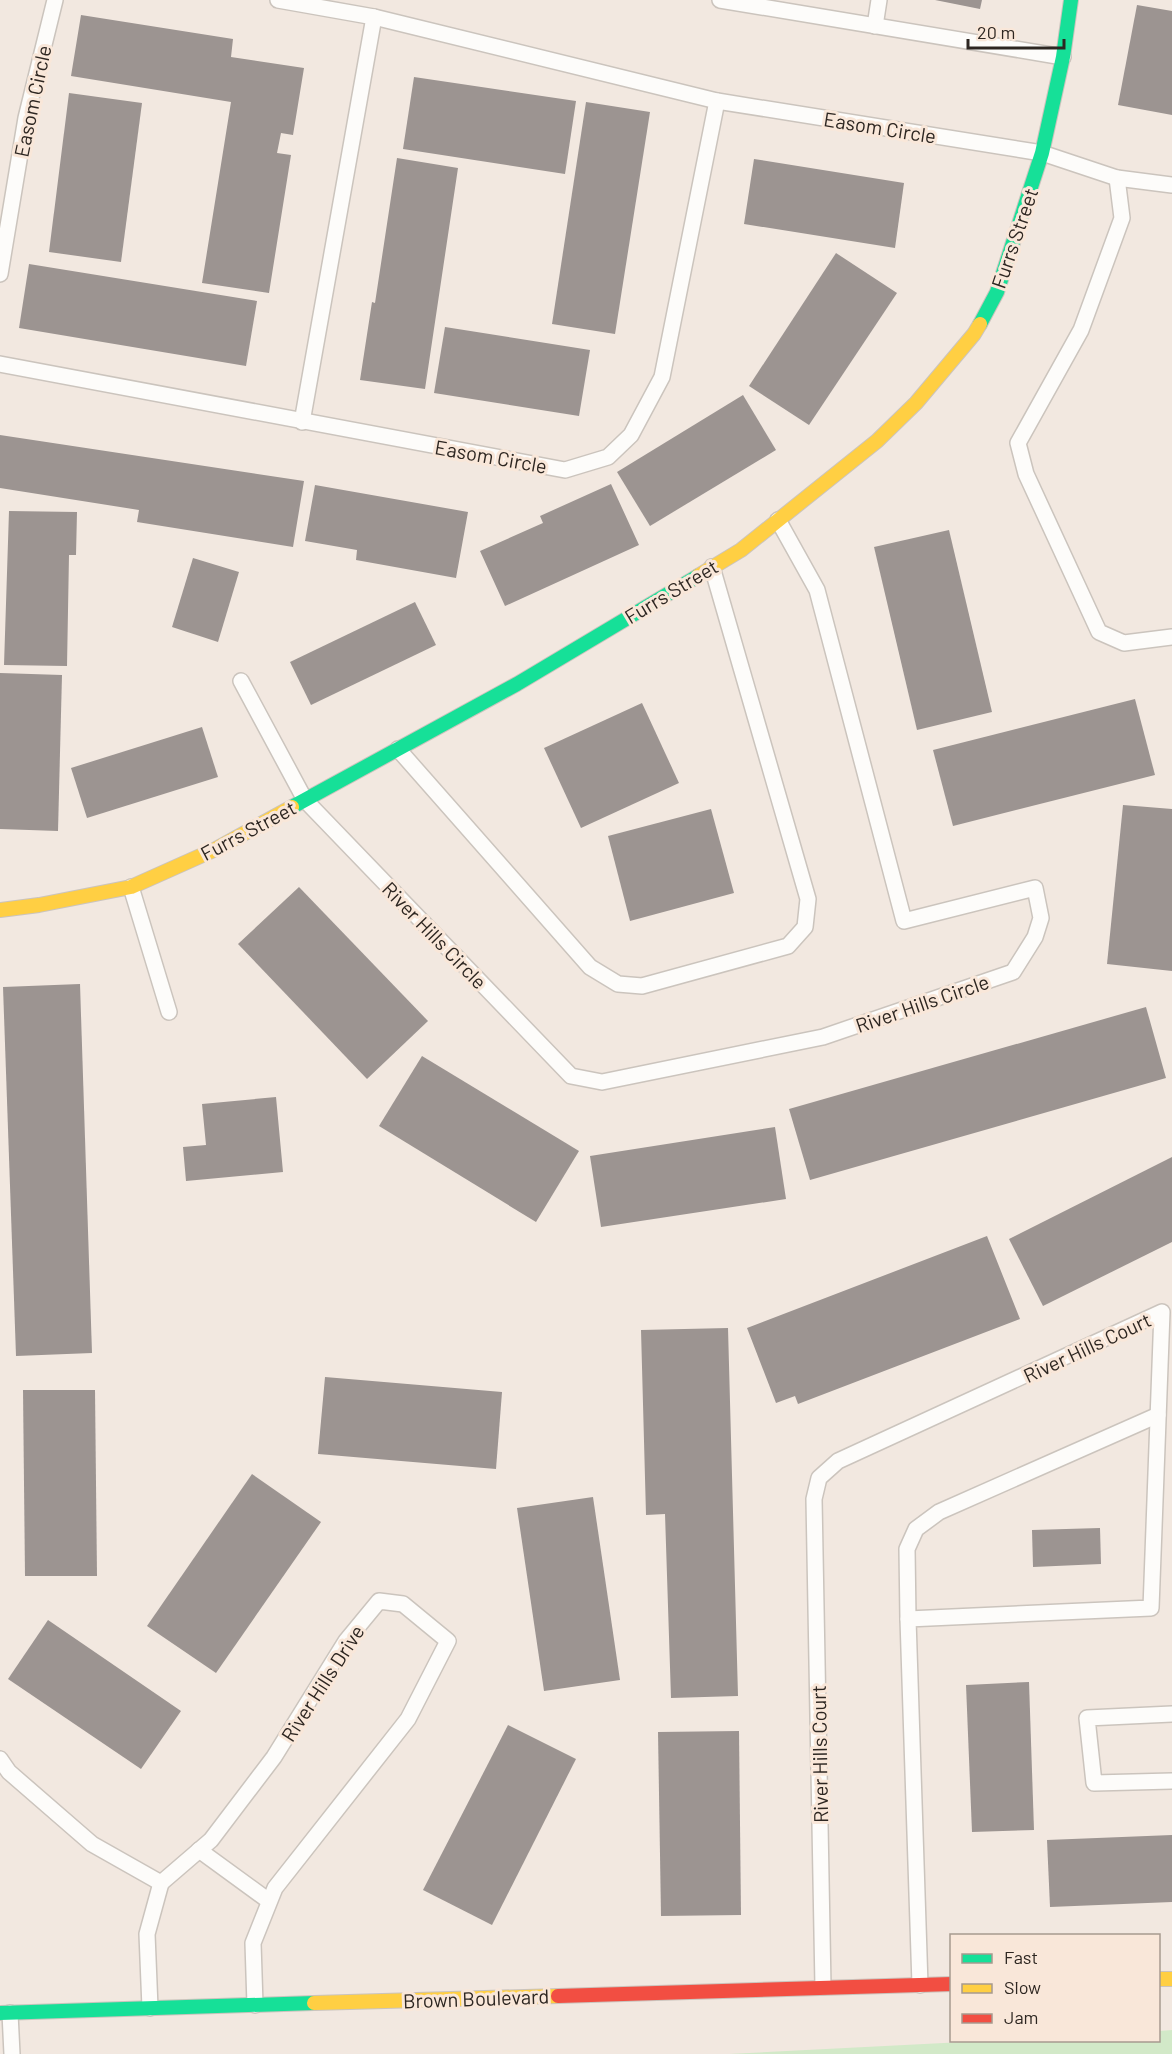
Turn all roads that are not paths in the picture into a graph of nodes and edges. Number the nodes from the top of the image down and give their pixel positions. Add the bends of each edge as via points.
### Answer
1 (55, 0) edge
2 (278, 0) edge
3 (720, 0) edge
4 (879, 0) edge
5 (1071, 0) edge
6 (374, 17) junction
7 (875, 26) junction
8 (1063, 57) junction
9 (717, 101) junction
10 (1042, 153) junction
11 (1117, 178) junction
12 (1172, 185) edge
13 (0, 274) edge
14 (0, 364) edge
15 (303, 422) junction
16 (778, 520) junction
17 (712, 567) junction
18 (1172, 637) edge
19 (241, 681) dead end
20 (398, 749) junction
21 (305, 800) junction
22 (131, 887) junction
23 (0, 910) edge
24 (169, 1012) dead end
25 (1158, 1415) junction
26 (908, 1619) junction
27 (1172, 1714) edge
28 (0, 1759) edge
29 (1172, 1781) edge
30 (200, 1850) junction
31 (161, 1883) junction
32 (269, 1901) junction
33 (950, 1984) edge
34 (920, 1985) junction
35 (823, 1987) junction
36 (255, 2005) junction
37 (150, 2008) junction
38 (5, 2013) edge
39 (12, 2054) edge

1 - 13 lane, Easom Circle via 26,118
2 - 6 lane, Easom Circle
3 - 7 lane
4 - 7 lane
5 - 8 street, Furrs Street
6 - 9 lane, Easom Circle
6 - 15 lane
7 - 8 lane
8 - 10 street, Furrs Street
9 - 10 lane, Easom Circle
9 - 15 lane, Easom Circle via 662,377 631,435 608,458 565,470
10 - 11 lane, Easom Circle
10 - 16 street, Furrs Street via 997,292 974,334 916,403 877,441
11 - 12 lane, Easom Circle
11 - 18 lane via 1122,218 1081,330 1018,443 1026,474 1099,632 1124,644
14 - 15 lane, Easom Circle
16 - 17 street, Furrs Street
16 - 21 lane, River Hills Circle via 817,590 904,921 1035,888 1041,918 1035,937 1013,972 823,1037 602,1082 571,1076
17 - 20 street, Furrs Street via 517,684
17 - 20 lane via 808,899 805,927 788,945 642,986 618,984 590,967
19 - 21 lane
20 - 21 street, Furrs Street
21 - 22 street, Furrs Street via 216,849
22 - 23 street, Furrs Street
22 - 24 lane
25 - 26 lane via 939,1512 916,1528 907,1549
25 - 26 lane, River Hills Court via 1151,1608
25 - 35 lane, River Hills Court via 1162,1312 838,1461 819,1478 814,1499
26 - 34 lane
27 - 29 lane via 1087,1718 1094,1783
28 - 31 lane via 9,1772 92,1844
30 - 31 lane, River Hills Drive
30 - 32 lane
30 - 32 lane, River Hills Drive via 274,1757 346,1641 378,1601 404,1604 448,1641 408,1719 274,1888
31 - 37 lane via 147,1934
32 - 36 lane, River Hills Drive via 253,1943
33 - 34 street, Brown Boulevard
34 - 35 street, Brown Boulevard
35 - 36 street, Brown Boulevard
36 - 37 street, Brown Boulevard
37 - 38 street, Brown Boulevard
38 - 39 lane

